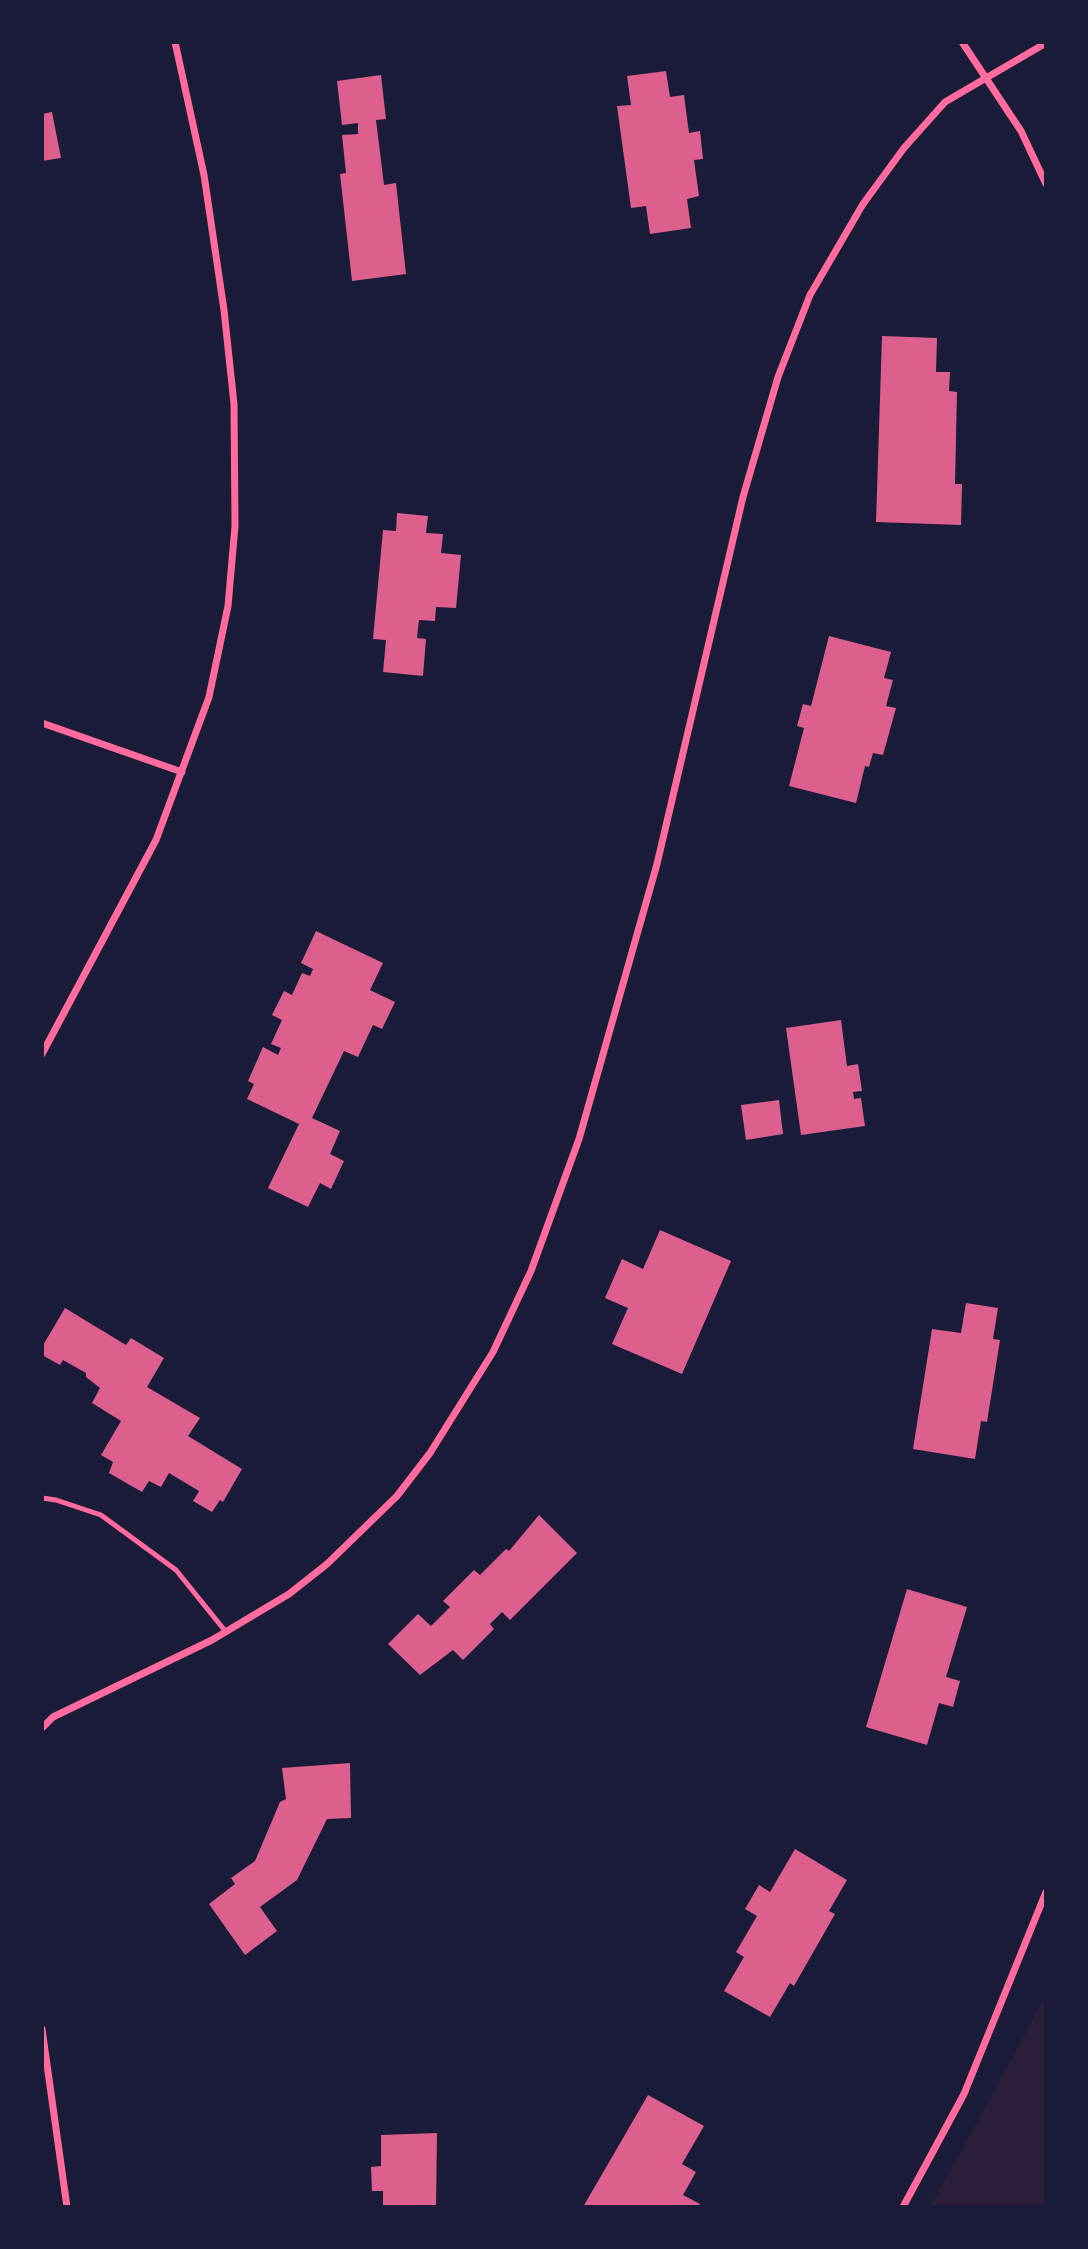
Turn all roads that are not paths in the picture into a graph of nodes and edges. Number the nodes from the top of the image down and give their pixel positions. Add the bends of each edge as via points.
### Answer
1 (175, 42) edge
2 (962, 42) edge
3 (1046, 43) edge
4 (986, 77) junction
5 (1046, 184) edge
6 (42, 723) edge
7 (182, 772) junction
8 (42, 1054) edge
9 (42, 1498) edge
10 (226, 1632) junction
11 (53, 1717) junction
12 (42, 1718) edge
13 (42, 1728) edge
14 (1046, 1892) edge
15 (42, 2029) edge
16 (67, 2207) edge
17 (903, 2207) edge

1 - 7 street via 204,175 224,310 233,404 235,501 228,606 209,697
2 - 4 street
3 - 4 street
4 - 5 street via 1021,131
4 - 10 street via 945,102 863,204 810,295 778,377 743,497 657,864 583,1126 556,1209 493,1352 430,1453 364,1531 289,1594
6 - 7 street
7 - 8 street via 156,840
9 - 10 lane via 101,1515 176,1570
10 - 11 street
11 - 12 street
11 - 13 street
14 - 17 street via 964,2094
15 - 16 street

